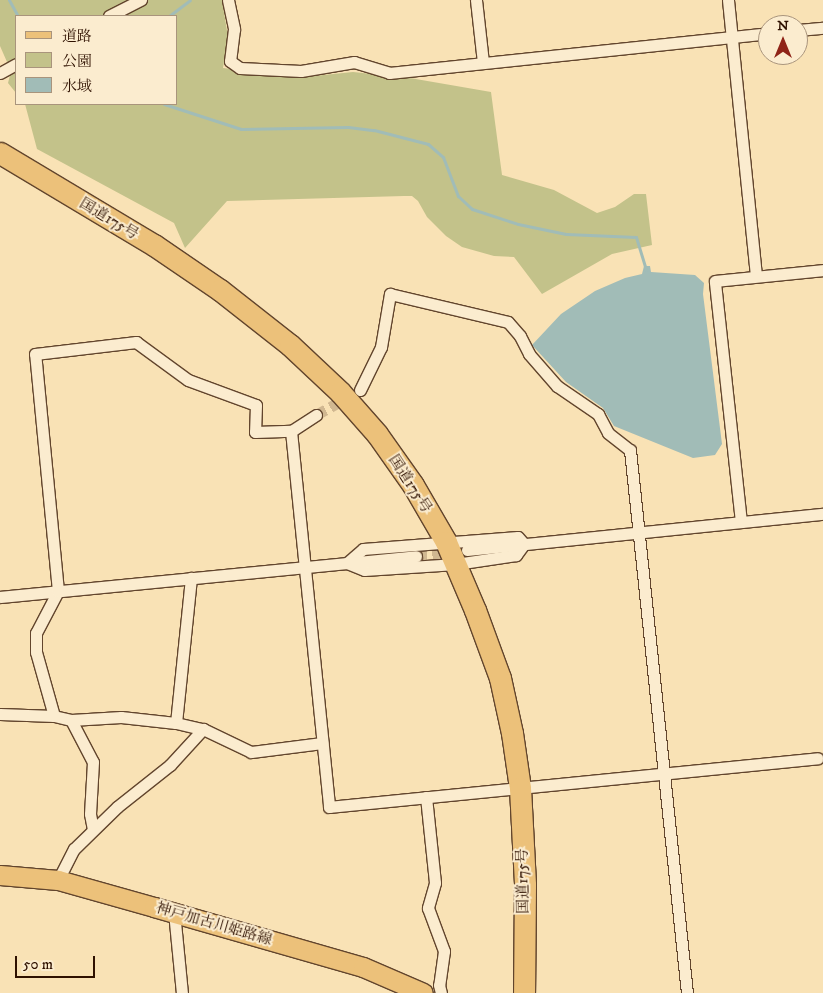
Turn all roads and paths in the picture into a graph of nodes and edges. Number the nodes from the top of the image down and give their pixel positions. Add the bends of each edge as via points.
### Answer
1 (141, 0) edge
2 (228, 0) edge
3 (476, 0) edge
4 (728, 0) edge
5 (111, 15) edge
6 (823, 28) edge
7 (808, 29) edge
8 (758, 34) edge
9 (732, 36) junction
10 (483, 62) junction
11 (15, 65) edge
12 (0, 73) edge
13 (0, 153) edge
14 (823, 270) edge
15 (756, 276) junction
16 (360, 390) tunnel mouth
17 (316, 415) tunnel mouth
18 (291, 431) junction
19 (823, 514) edge
20 (741, 522) junction
21 (639, 532) junction
22 (446, 542) junction
23 (524, 544) junction
24 (416, 556) tunnel mouth
25 (461, 557) junction
26 (347, 563) junction
27 (303, 568) junction
28 (192, 578) junction
29 (58, 591) junction
30 (0, 597) edge
31 (0, 714) edge
32 (54, 716) junction
33 (71, 720) junction
34 (176, 723) junction
35 (203, 729) junction
36 (322, 743) junction
37 (818, 758) dead end
38 (664, 772) junction
39 (520, 788) junction
40 (426, 797) junction
41 (93, 830) junction
42 (0, 875) edge
43 (58, 880) junction
44 (174, 912) junction
45 (182, 993) edge
46 (423, 993) edge
47 (441, 993) edge
48 (524, 993) edge
49 (687, 993) edge

1 - 5 street
2 - 10 street via 234,29 230,61 240,68 301,72 354,62 389,73
3 - 10 street
4 - 9 street
6 - 7 street
8 - 9 street
9 - 10 street
9 - 15 street
11 - 12 street
13 - 22 highway, 国道175号 via 154,245 220,290 290,345 340,392 377,434 413,485
14 - 15 street
15 - 20 street via 715,281
16 - 21 street via 381,347 390,294 508,322 529,354 557,386 598,414 608,433 630,450
17 - 18 street
18 - 27 street
18 - 29 street via 255,432 256,405 188,380 136,342 35,354
19 - 20 street
20 - 21 street
21 - 23 street
21 - 38 street
22 - 23 street via 518,537
22 - 25 highway, 国道175号
22 - 26 street via 363,549
23 - 25 street
23 - 25 street via 516,555
24 - 26 street
25 - 26 street via 364,570
25 - 39 highway, 国道175号 via 500,678
26 - 27 street
27 - 28 street
27 - 36 street
28 - 29 street
28 - 34 street
29 - 30 street
29 - 32 street via 36,633 36,652
31 - 32 street
32 - 33 street
33 - 34 street via 121,717
33 - 41 street via 93,762 90,814
34 - 35 street
35 - 36 street via 251,752
35 - 41 street via 170,765
36 - 40 street via 329,807
37 - 38 street
38 - 39 street
38 - 49 street
39 - 40 street
39 - 48 highway, 国道175号 via 525,885
40 - 47 street via 435,883 428,908 444,951 439,985
41 - 43 street via 74,849
42 - 43 main road, 神戸加古川姫路線
43 - 44 main road, 神戸加古川姫路線
44 - 45 street
44 - 46 main road, 神戸加古川姫路線 via 363,967

